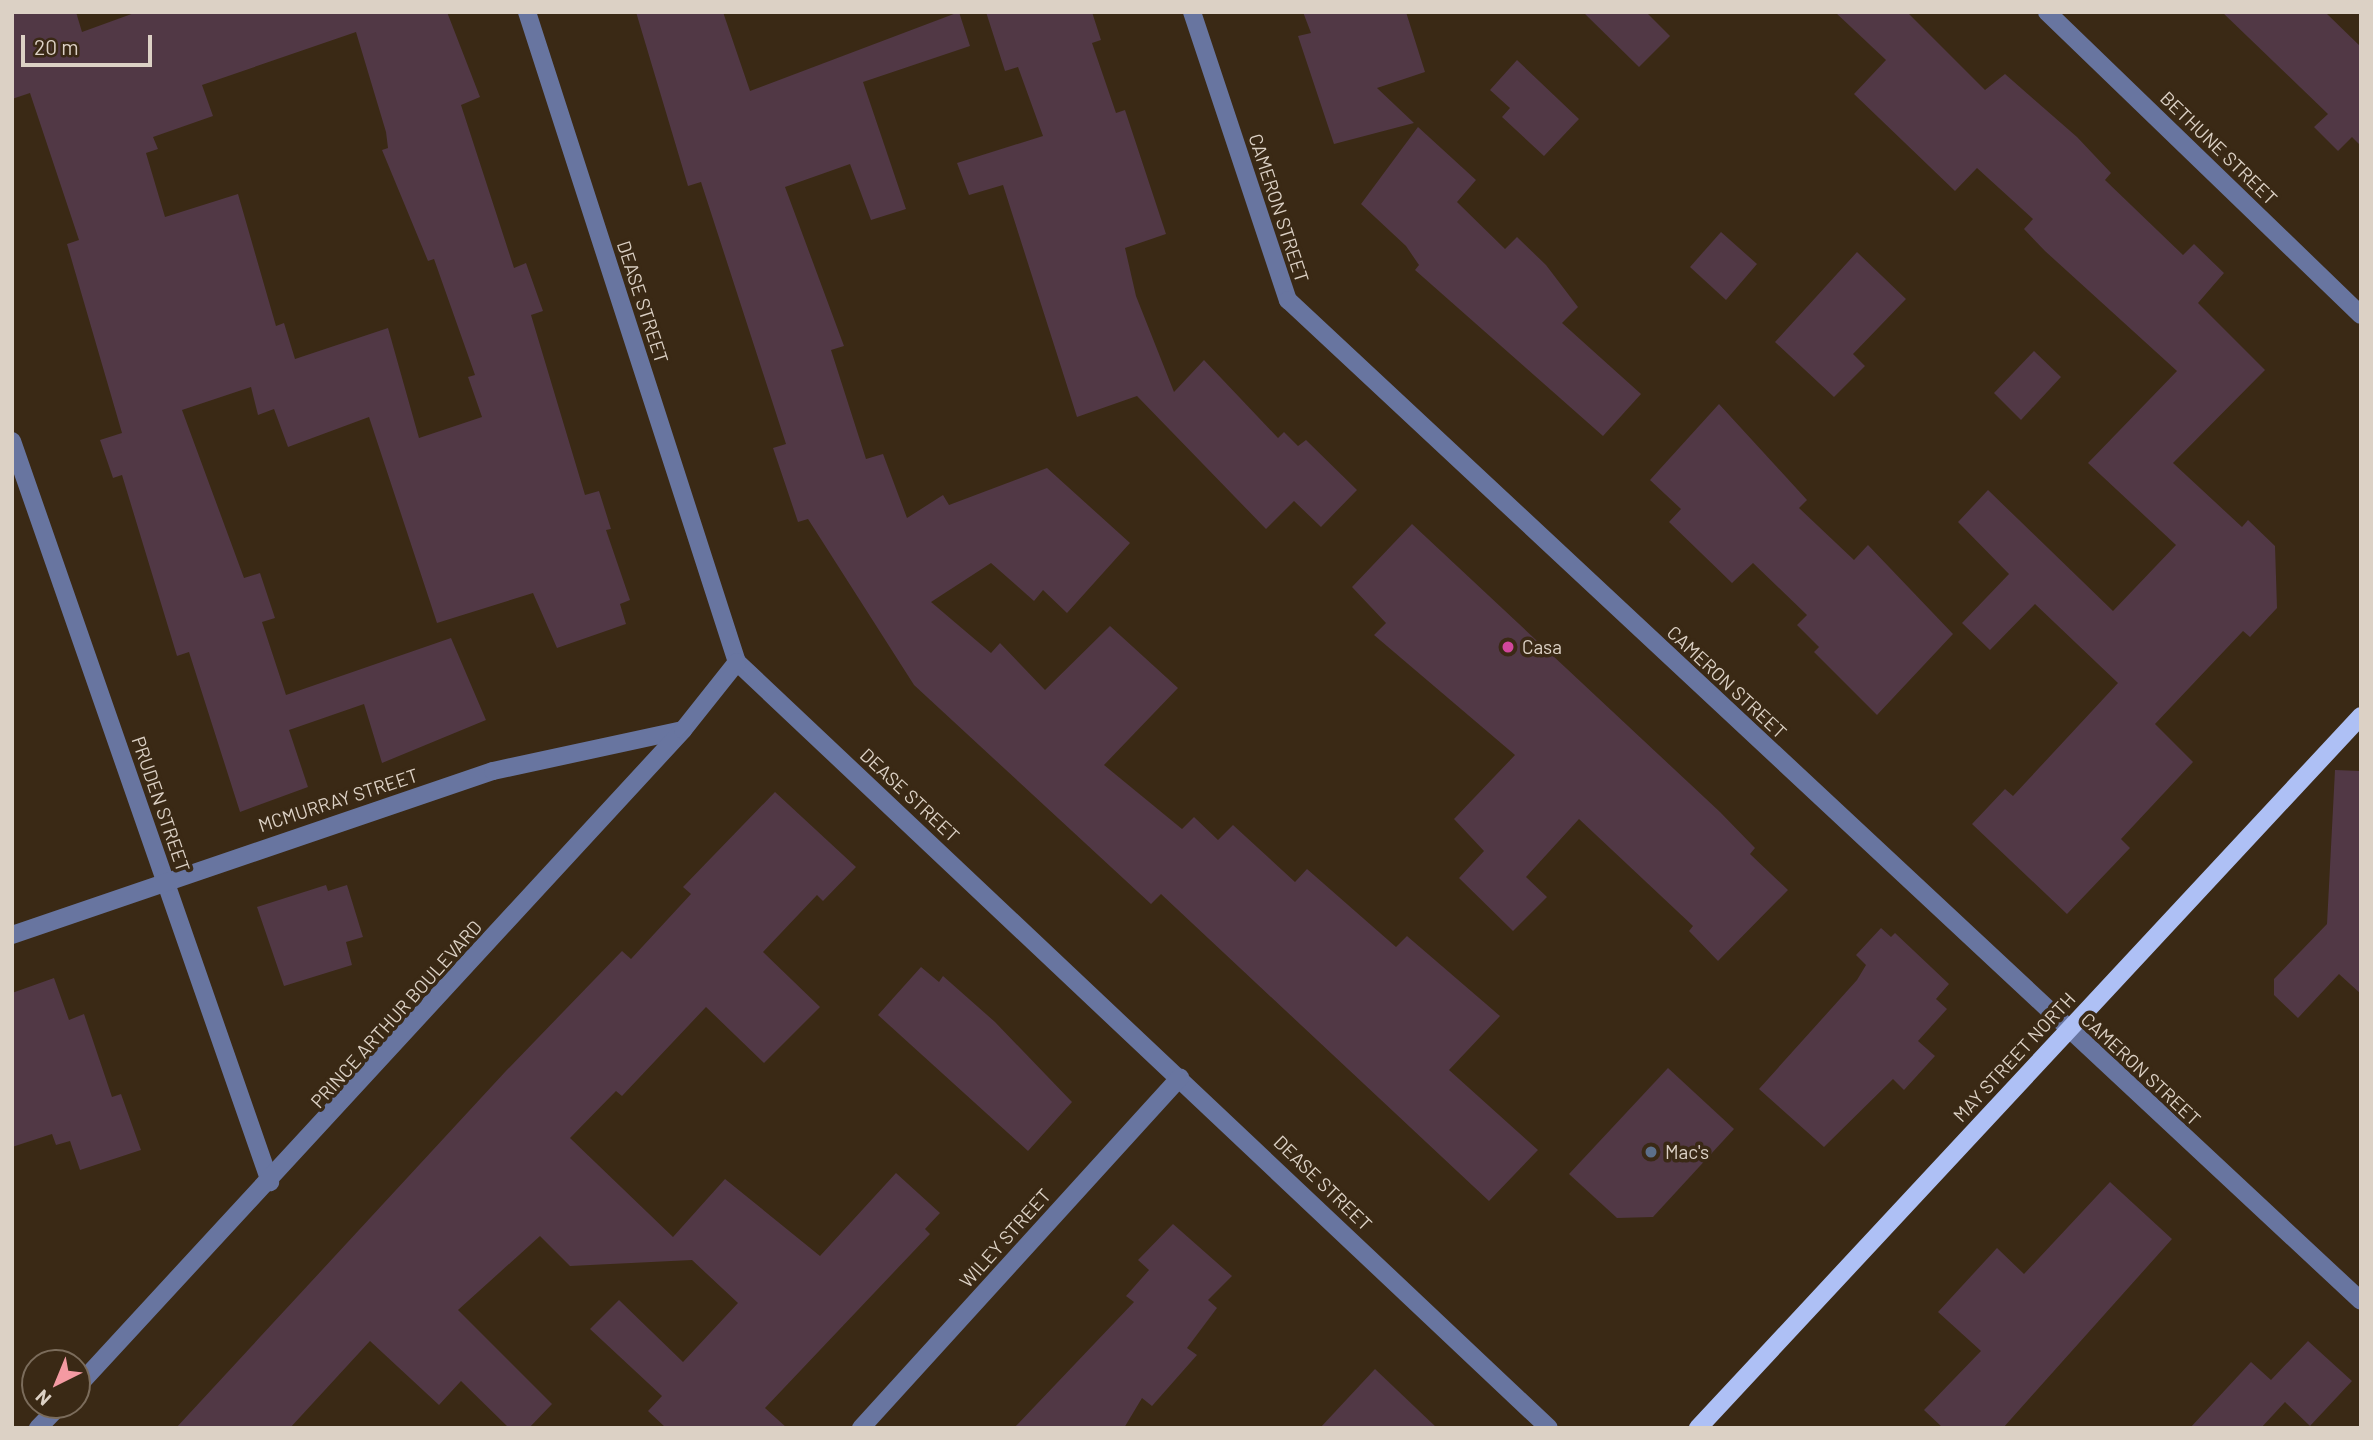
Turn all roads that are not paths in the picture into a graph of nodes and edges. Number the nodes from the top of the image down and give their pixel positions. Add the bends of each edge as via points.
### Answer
1 (527, 12) edge
2 (1192, 12) edge
3 (2048, 12) edge
4 (2361, 315) edge
5 (12, 441) edge
6 (737, 662) junction
7 (2361, 716) edge
8 (683, 730) junction
9 (165, 878) junction
10 (12, 935) edge
11 (2068, 1030) junction
12 (1180, 1077) junction
13 (270, 1182) junction
14 (2361, 1301) edge
15 (91, 1372) edge
16 (861, 1428) edge
17 (1549, 1428) edge
18 (1698, 1428) edge

1 - 6 street, DEASE STREET
2 - 11 street, CAMERON STREET via 1288,300
3 - 4 street, BETHUNE STREET
5 - 9 street, PRUDEN STREET
6 - 8 street, PRINCE ARTHUR BOULEVARD
6 - 12 street, DEASE STREET
7 - 11 main road, MAY STREET NORTH
8 - 9 street, MCMURRAY STREET via 493,771
8 - 13 street, PRINCE ARTHUR BOULEVARD
9 - 10 street, MCMURRAY STREET
9 - 13 street, PRUDEN STREET
11 - 14 street, CAMERON STREET
11 - 18 main road, MAY STREET NORTH
12 - 16 street, WILEY STREET
12 - 17 street, DEASE STREET
13 - 15 street, PRINCE ARTHUR BOULEVARD

